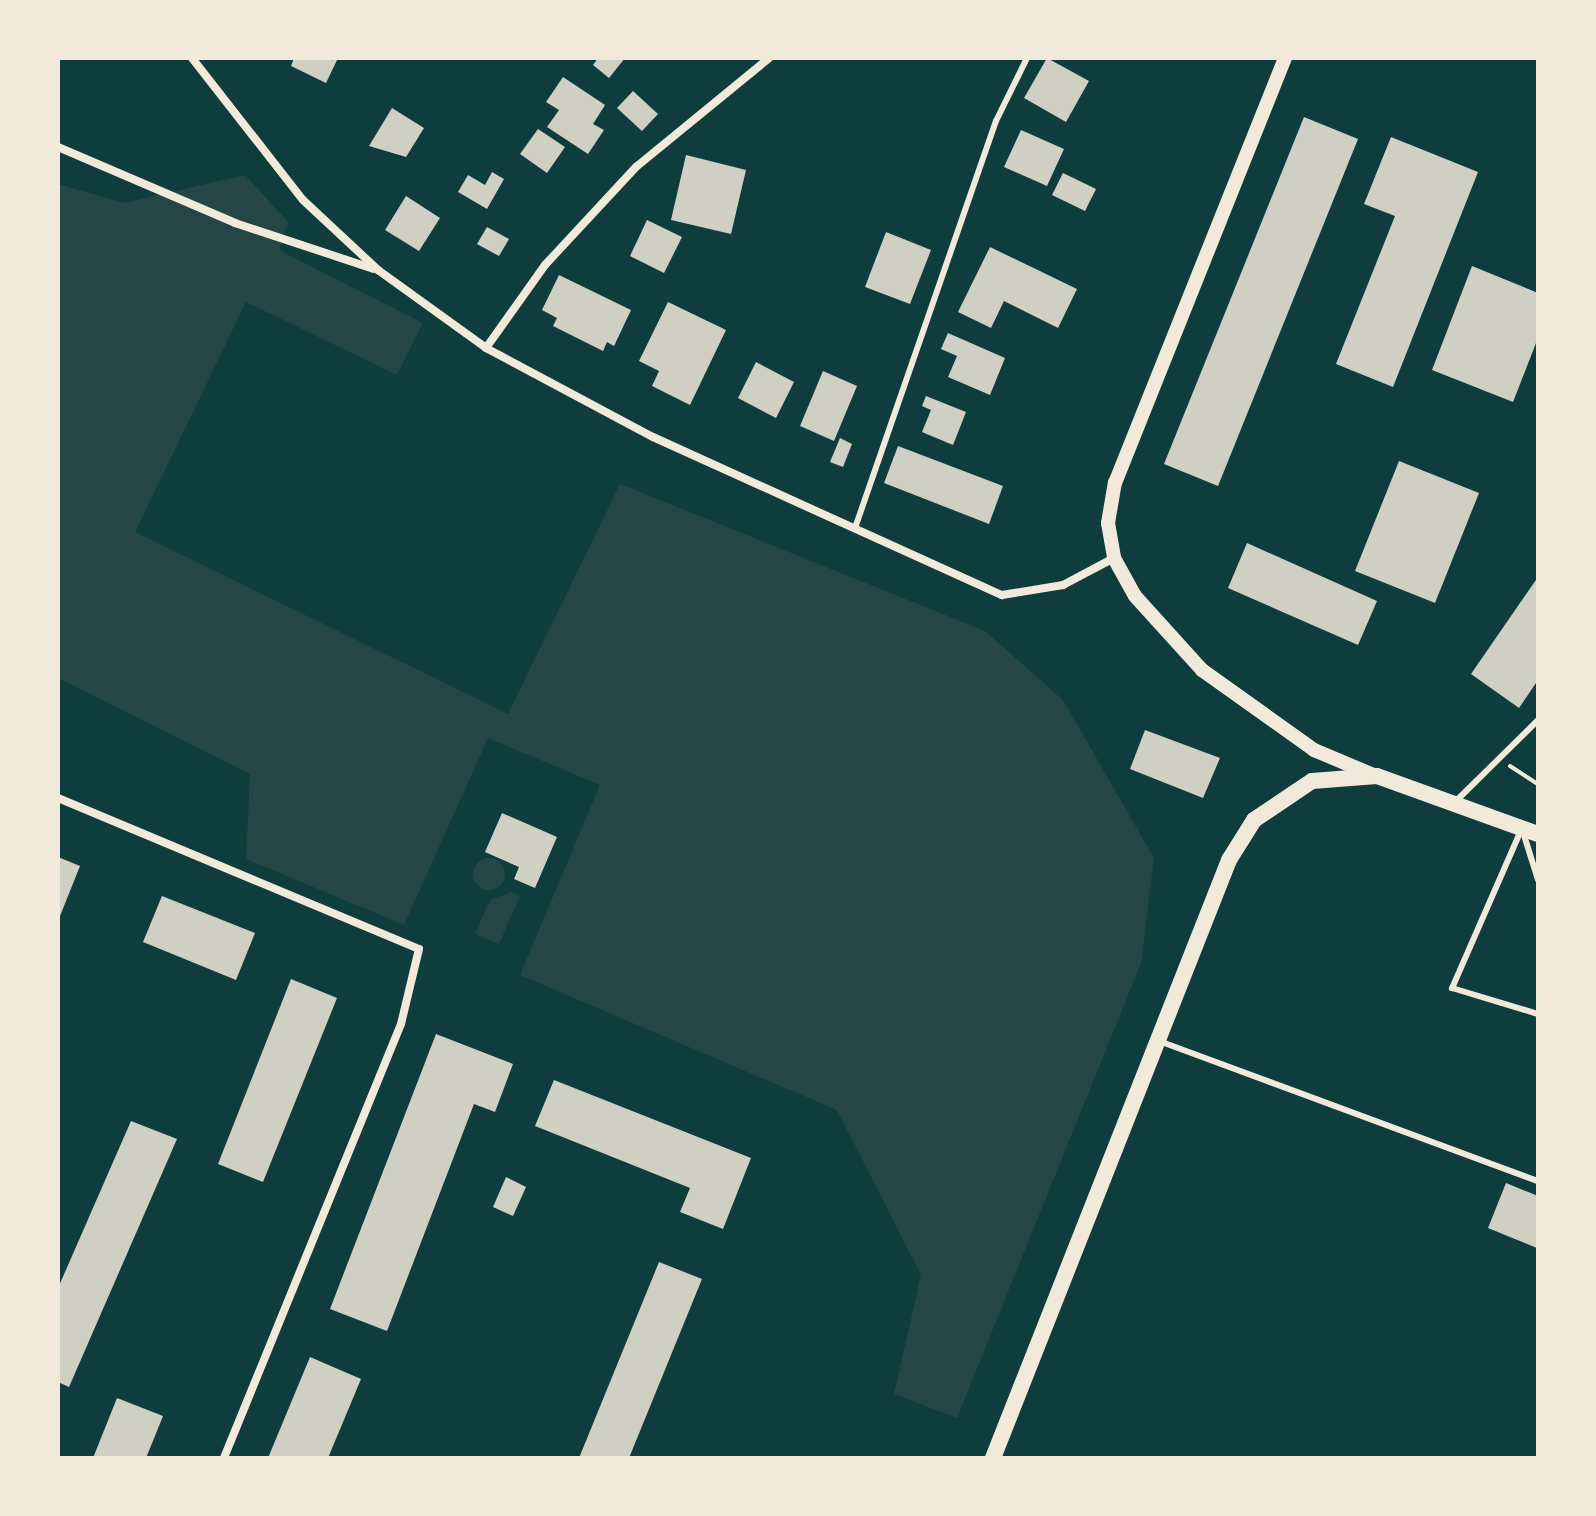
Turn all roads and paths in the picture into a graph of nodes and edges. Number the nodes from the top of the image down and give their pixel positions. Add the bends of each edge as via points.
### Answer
1 (192, 58) edge
2 (769, 58) edge
3 (1027, 58) edge
4 (1285, 58) edge
5 (58, 147) edge
6 (378, 270) junction
7 (486, 348) junction
8 (855, 528) junction
9 (1114, 558) junction
10 (1538, 720) edge
11 (1499, 759) junction
12 (1377, 776) junction
13 (1538, 784) edge
14 (58, 798) edge
15 (1453, 804) junction
16 (1522, 828) junction
17 (1538, 834) edge
18 (1538, 880) edge
19 (1538, 1014) edge
20 (1158, 1041) junction
21 (1538, 1181) edge
22 (224, 1458) edge
23 (993, 1458) edge

1 - 6 street via 303,200
2 - 7 street via 636,167 545,265
3 - 8 lane via 996,121
4 - 9 street via 1115,482 1108,523
5 - 6 street via 235,223
6 - 7 street
7 - 8 street via 653,437
8 - 9 street via 1002,595 1063,585
9 - 12 street via 1135,596 1202,670 1314,750
10 - 11 lane
11 - 13 path
11 - 15 lane
12 - 15 main road
12 - 20 main road via 1312,781 1254,820 1229,860
14 - 22 street via 419,949 401,1024
15 - 16 main road
16 - 17 main road
16 - 18 lane
16 - 19 lane via 1452,988
20 - 21 lane
20 - 23 main road

